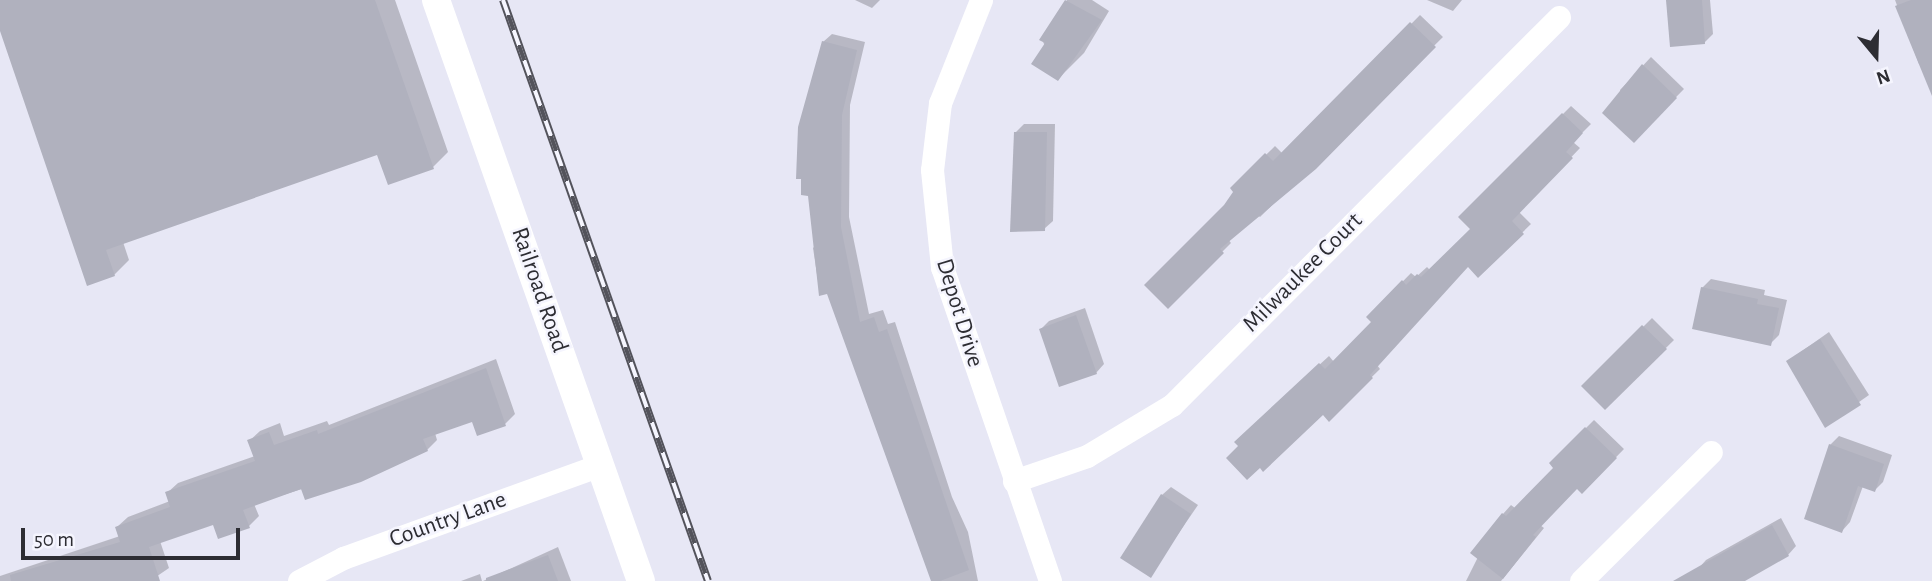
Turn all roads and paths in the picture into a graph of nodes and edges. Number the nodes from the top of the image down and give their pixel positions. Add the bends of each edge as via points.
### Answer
1 (436, 0) edge
2 (981, 0) edge
3 (1559, 17) dead end
4 (1711, 452) dead end
5 (600, 465) junction
6 (1014, 481) junction
7 (299, 581) edge
8 (641, 581) edge
9 (1050, 581) edge
10 (1581, 581) edge

1 - 5 street, Railroad Road
2 - 6 street, Depot Drive via 940,103 932,170 942,267
3 - 6 street, Milwaukee Court via 1172,405 1087,456
4 - 10 street
5 - 7 street, Country Lane via 343,558
5 - 8 street, Railroad Road
6 - 9 street, Depot Drive

